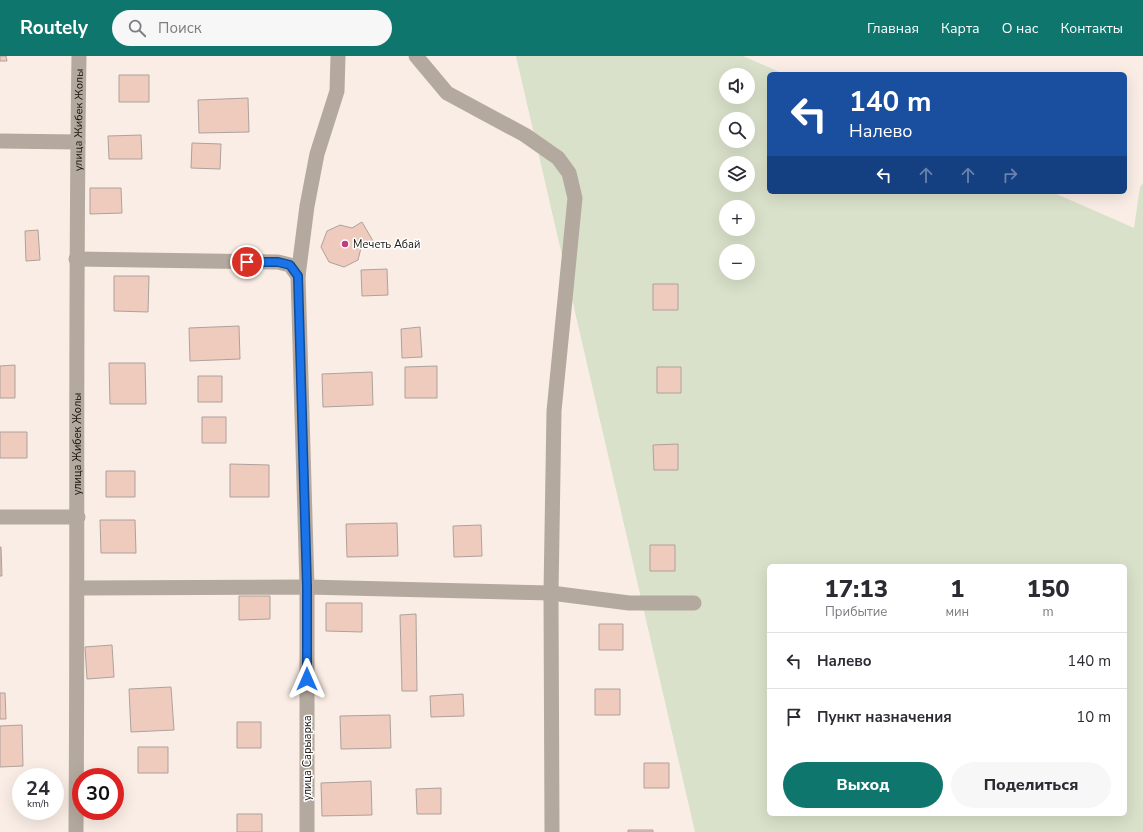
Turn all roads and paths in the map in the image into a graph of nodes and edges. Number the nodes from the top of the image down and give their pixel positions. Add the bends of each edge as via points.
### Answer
1 (79, 56) edge
2 (338, 56) edge
3 (416, 56) edge
4 (0, 141) edge
5 (78, 142) junction
6 (76, 259) junction
7 (298, 276) junction
8 (0, 517) edge
9 (78, 517) junction
10 (307, 587) junction
11 (78, 588) junction
12 (551, 593) junction
13 (694, 603) dead end
14 (76, 832) edge
15 (307, 832) edge
16 (552, 832) edge

1 - 5 street, улица Жибек Жолы
2 - 7 street, улица Сарыарка via 336,91 317,154
3 - 12 street via 447,93 525,135 558,158 569,174 575,198 554,411
4 - 5 street
5 - 6 street, улица Жибек Жолы
6 - 7 street via 278,262 290,265
6 - 9 street, улица Жибек Жолы
7 - 10 street, улица Сарыарка
8 - 9 street
9 - 11 street, улица Жибек Жолы
10 - 11 street
10 - 12 street
10 - 15 street, улица Сарыарка
11 - 14 street, улица Жибек Жолы
12 - 13 street via 629,603
12 - 16 street

